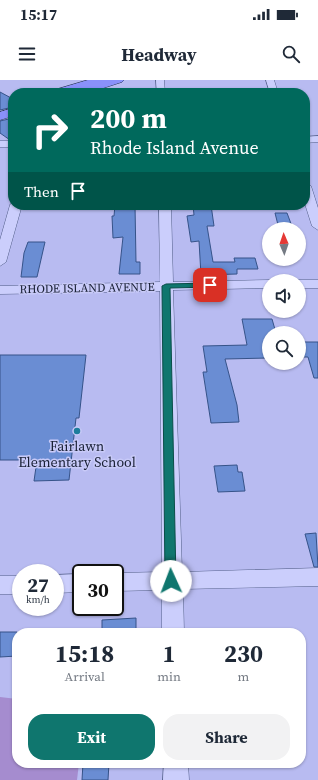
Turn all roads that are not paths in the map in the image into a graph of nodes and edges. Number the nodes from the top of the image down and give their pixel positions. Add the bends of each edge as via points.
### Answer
1 (100, 80) edge
2 (118, 80) edge
3 (72, 88) edge
4 (92, 88) edge
5 (310, 201) edge
6 (15, 210) edge
7 (164, 210) edge
8 (318, 226) edge
9 (0, 262) edge
10 (262, 284) edge
11 (306, 284) edge
12 (318, 284) edge
13 (166, 286) junction
14 (0, 290) edge
15 (318, 577) edge
16 (171, 581) junction
17 (124, 582) edge
18 (0, 585) edge
19 (12, 585) edge
20 (173, 628) edge
21 (176, 768) edge
22 (176, 780) edge

1 - 3 main road
2 - 4 main road
5 - 8 street
6 - 9 street
7 - 13 street
10 - 13 street, RHODE ISLAND AVENUE
11 - 12 street
13 - 14 street, RHODE ISLAND AVENUE
13 - 16 street
15 - 16 street
16 - 17 street
16 - 20 street
18 - 19 street
21 - 22 street

